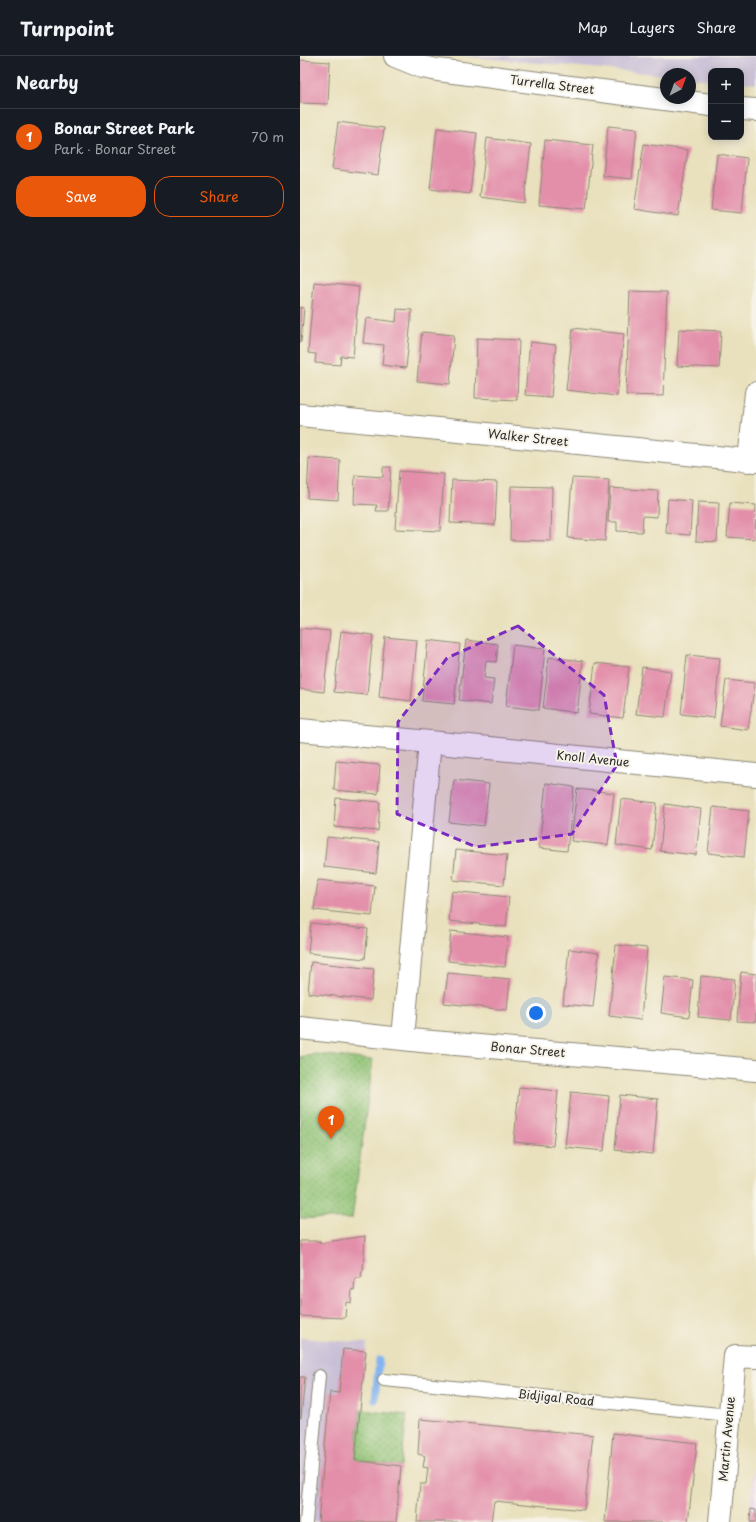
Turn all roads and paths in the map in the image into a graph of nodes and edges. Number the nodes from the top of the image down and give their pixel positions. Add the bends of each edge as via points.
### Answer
1 (395, 56) edge
2 (708, 105) edge
3 (744, 108) edge
4 (756, 110) edge
5 (756, 393) edge
6 (300, 415) edge
7 (752, 461) edge
8 (300, 730) edge
9 (430, 742) junction
10 (756, 775) edge
11 (300, 1028) edge
12 (403, 1038) junction
13 (756, 1070) edge
14 (746, 1357) edge
15 (319, 1376) dead end
16 (384, 1380) dead end
17 (729, 1415) junction
18 (306, 1522) edge
19 (720, 1522) edge

1 - 2 street, Turrella Street via 422,67 438,70
3 - 4 street
5 - 7 street
6 - 7 street, Walker Street
8 - 9 street, Knoll Avenue
9 - 10 street, Knoll Avenue
9 - 12 street
11 - 12 street, Bonar Street
12 - 13 street, Bonar Street
14 - 17 street, Martin Avenue
15 - 18 lane
16 - 17 lane, Bidjigal Road
17 - 19 street, Martin Avenue

